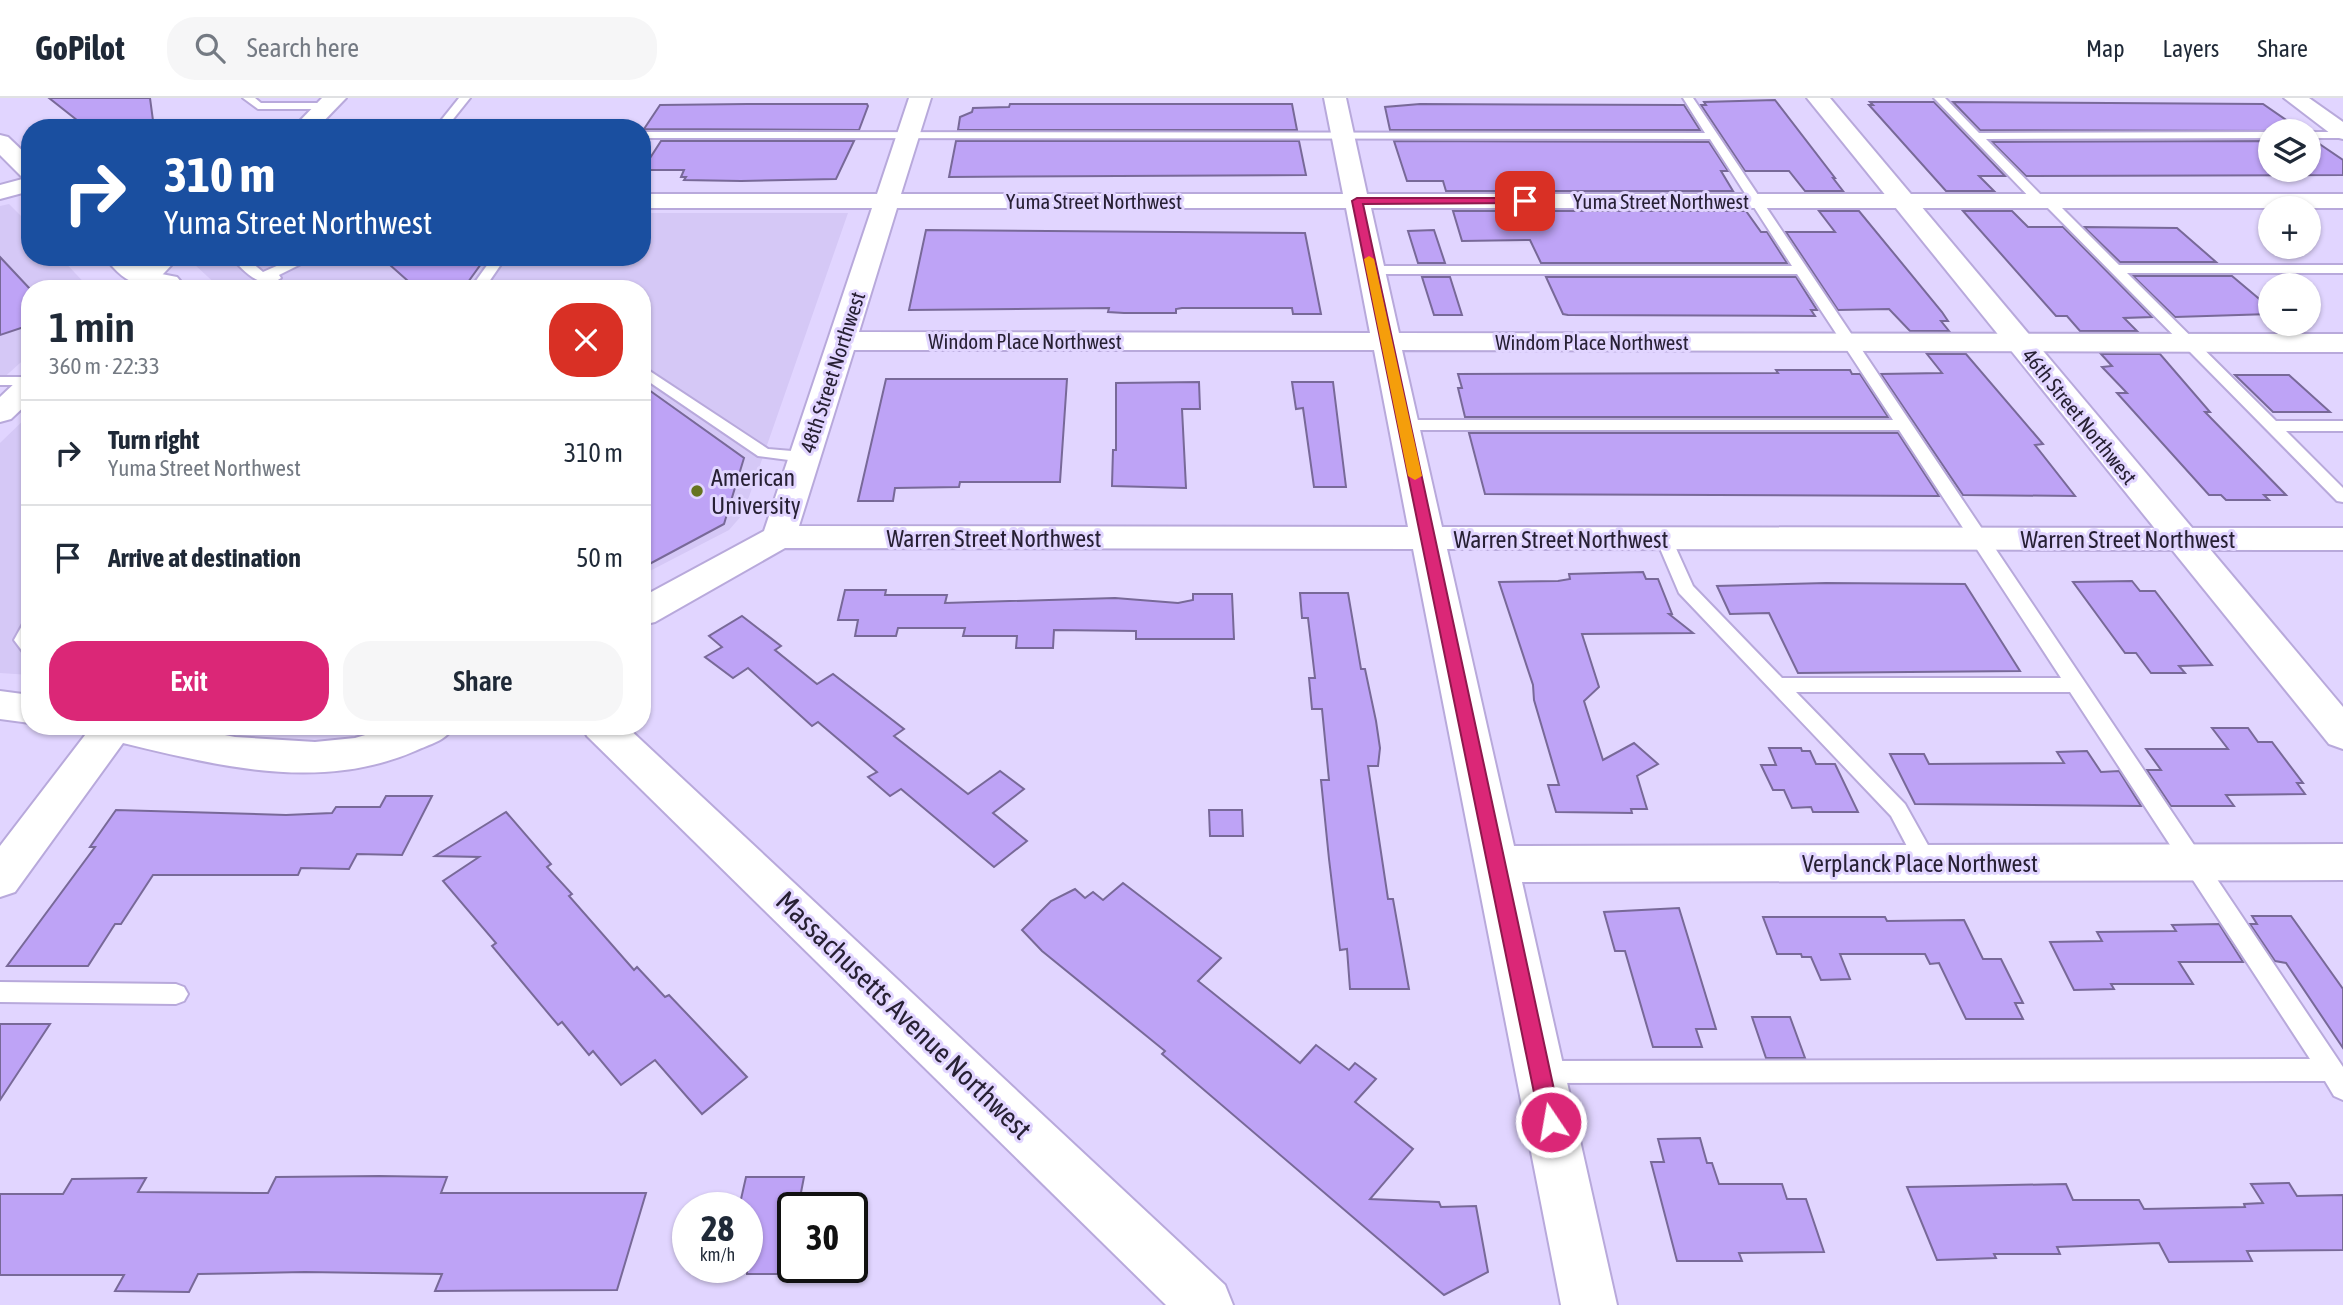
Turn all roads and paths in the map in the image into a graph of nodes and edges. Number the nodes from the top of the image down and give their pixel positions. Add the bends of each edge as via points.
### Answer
1 (248, 98) edge
2 (465, 98) edge
3 (920, 98) edge
4 (1335, 98) edge
5 (1688, 98) edge
6 (1818, 98) edge
7 (1939, 98) edge
8 (2295, 98) edge
9 (331, 102) edge
10 (313, 119) edge
11 (448, 119) edge
12 (2343, 133) edge
13 (2321, 134) edge
14 (651, 135) edge
15 (908, 135) junction
16 (1343, 135) junction
17 (1976, 135) junction
18 (2258, 135) edge
19 (1713, 136) junction
20 (0, 142) edge
21 (21, 163) edge
22 (21, 186) edge
23 (0, 192) edge
24 (651, 201) edge
25 (887, 201) junction
26 (1357, 201) junction
27 (1756, 201) junction
28 (1903, 201) junction
29 (2044, 201) junction
30 (2343, 201) edge
31 (125, 266) edge
32 (158, 266) edge
33 (247, 266) edge
34 (288, 266) edge
35 (2116, 269) junction
36 (2343, 269) edge
37 (1371, 270) junction
38 (1801, 270) junction
39 (261, 278) junction
40 (135, 280) edge
41 (145, 280) edge
42 (276, 280) edge
43 (842, 341) junction
44 (1387, 341) junction
45 (1849, 342) junction
46 (2020, 342) junction
47 (2189, 342) junction
48 (2343, 343) edge
49 (651, 376) edge
50 (0, 381) edge
51 (21, 382) edge
52 (21, 392) edge
53 (0, 413) edge
54 (1404, 425) junction
55 (1904, 425) junction
56 (2273, 426) junction
57 (2343, 426) edge
58 (804, 457) junction
59 (2343, 497) edge
60 (779, 537) junction
61 (1428, 539) junction
62 (1664, 539) junction
63 (1979, 539) junction
64 (2181, 539) junction
65 (2343, 539) edge
66 (651, 608) edge
67 (1778, 685) junction
68 (2077, 685) junction
69 (0, 705) edge
70 (21, 708) edge
71 (2343, 734) edge
72 (107, 735) edge
73 (153, 735) edge
74 (411, 735) edge
75 (610, 735) edge
76 (2343, 862) edge
77 (1927, 863) junction
78 (2194, 863) junction
79 (1496, 864) junction
80 (0, 879) edge
81 (0, 992) edge
82 (176, 994) dead end
83 (1540, 1072) junction
84 (2337, 1079) edge
85 (1205, 1305) edge
86 (1589, 1305) edge

1 - 9 lane via 258,106
2 - 11 lane
3 - 15 street, 48th Street Northwest
4 - 16 street
5 - 19 lane
6 - 28 street, 46th Street Northwest
7 - 17 lane
8 - 12 street
9 - 10 street
12 - 13 lane
14 - 15 lane
15 - 16 lane
15 - 25 street, 48th Street Northwest
16 - 19 lane
16 - 26 street
17 - 18 lane
17 - 29 lane
19 - 27 lane
20 - 21 street
22 - 23 street
24 - 25 street, Yuma Street Northwest
25 - 26 street, Yuma Street Northwest
25 - 43 street, 48th Street Northwest
26 - 27 street, Yuma Street Northwest
26 - 37 street
27 - 28 street, Yuma Street Northwest
27 - 38 lane
28 - 29 street, Yuma Street Northwest
28 - 46 street, 46th Street Northwest
29 - 30 street, Yuma Street Northwest
29 - 35 lane
31 - 40 street
32 - 41 street
33 - 39 lane
34 - 39 lane
35 - 36 lane
35 - 47 lane
37 - 38 lane
37 - 44 street
38 - 45 lane
39 - 42 lane
43 - 44 street, Windom Place Northwest
43 - 58 street, 48th Street Northwest
44 - 45 street, Windom Place Northwest
44 - 54 street
45 - 46 street, Windom Place Northwest
45 - 55 lane
46 - 47 street, Windom Place Northwest
46 - 64 street, 46th Street Northwest
47 - 48 street, Windom Place Northwest
47 - 56 lane
49 - 58 lane via 764,453
50 - 51 lane
52 - 53 street
54 - 55 lane
54 - 61 street
55 - 63 lane
56 - 57 lane
56 - 59 lane
58 - 60 street, 48th Street Northwest
60 - 61 street, Warren Street Northwest
60 - 66 street
61 - 62 street, Warren Street Northwest
61 - 79 street
62 - 63 street, Warren Street Northwest
62 - 67 lane via 1685,589
63 - 64 street, Warren Street Northwest
63 - 68 lane
64 - 65 street, Warren Street Northwest
64 - 71 street, 46th Street Northwest
67 - 68 lane
67 - 77 lane via 1898,810
68 - 78 lane
69 - 70 street
72 - 80 street
73 - 74 street via 234,754 292,759 378,747
75 - 85 street, Massachusetts Avenue Northwest
76 - 78 street, Verplanck Place Northwest
77 - 78 street, Verplanck Place Northwest
77 - 79 street, Verplanck Place Northwest
78 - 84 lane
79 - 83 street
81 - 82 lane
83 - 84 lane
83 - 86 street

